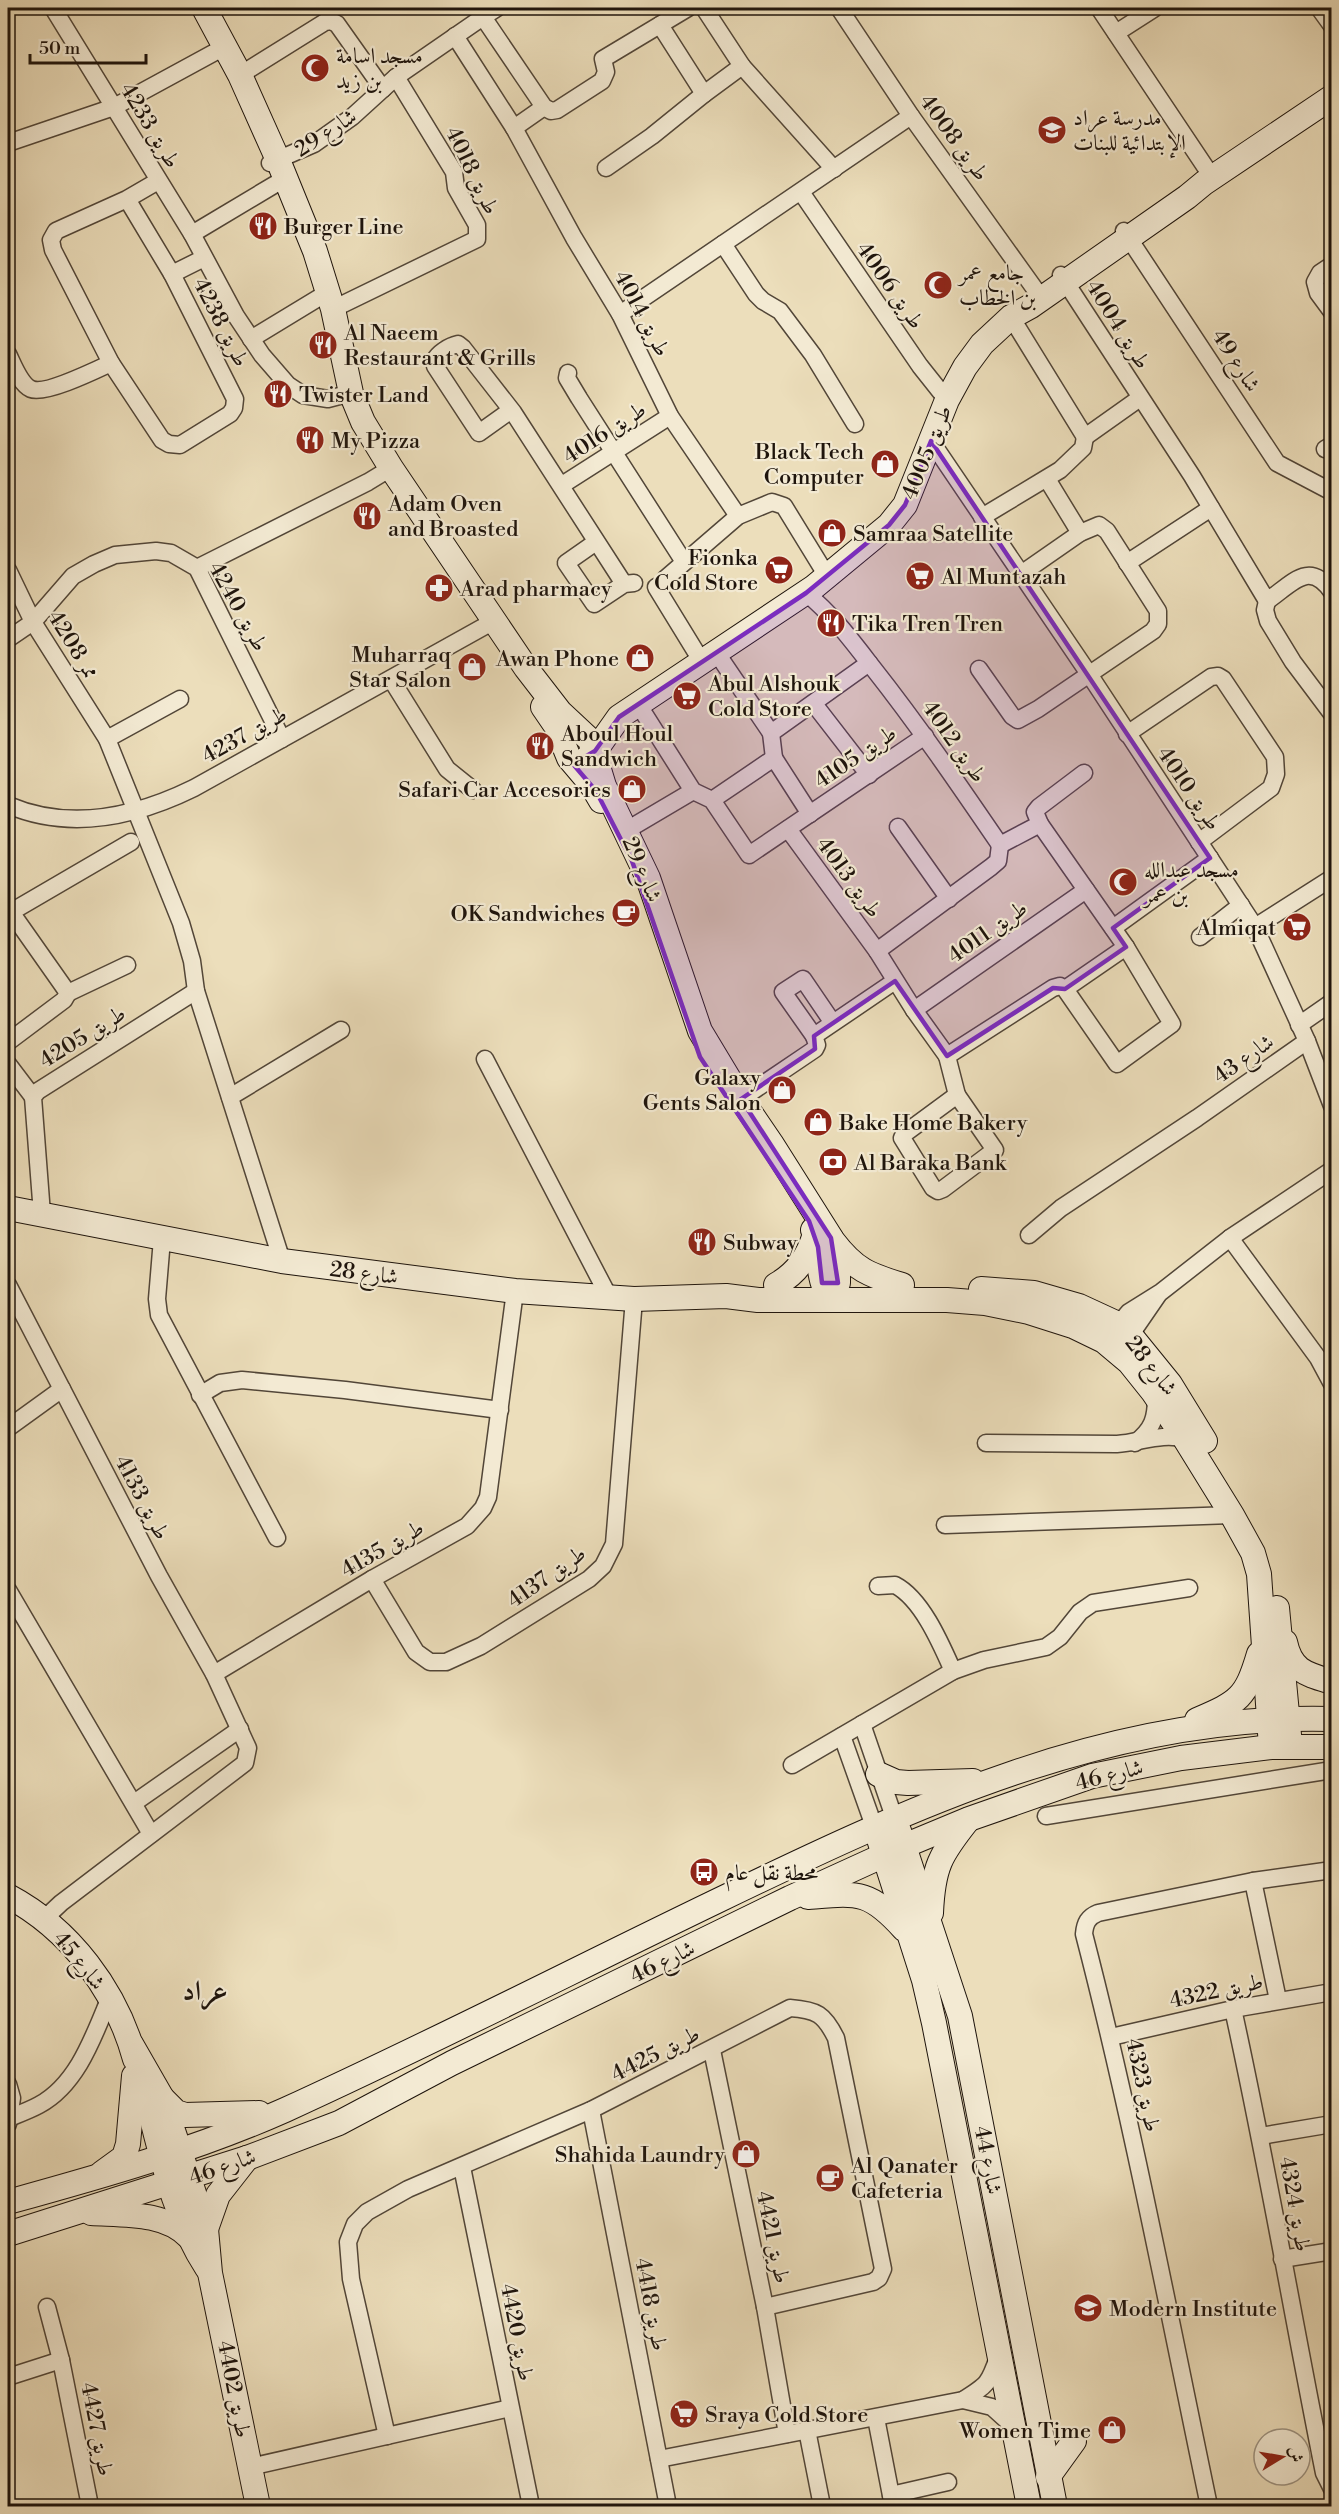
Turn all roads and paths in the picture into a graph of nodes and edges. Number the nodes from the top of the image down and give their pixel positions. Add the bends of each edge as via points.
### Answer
1 (53, 8) edge
2 (194, 8) edge
3 (204, 8) edge
4 (688, 8) edge
5 (704, 8) edge
6 (839, 8) edge
7 (1099, 8) edge
8 (1155, 8) edge
9 (1319, 8) edge
10 (490, 12) edge
11 (1331, 24) edge
12 (660, 25) junction
13 (1116, 33) junction
14 (455, 36) junction
15 (217, 51) junction
16 (742, 66) junction
17 (396, 77) junction
18 (236, 78) junction
19 (383, 89) junction
20 (704, 94) junction
21 (1332, 97) edge
22 (114, 107) junction
23 (544, 107) junction
24 (911, 116) junction
25 (514, 128) junction
26 (8, 143) edge
27 (276, 168) junction
28 (606, 168) dead end
29 (834, 170) junction
30 (1208, 180) junction
31 (158, 181) junction
32 (801, 192) junction
33 (127, 199) junction
34 (192, 234) junction
35 (1126, 235) junction
36 (723, 244) junction
37 (204, 258) junction
38 (1332, 265) edge
39 (172, 274) junction
40 (1063, 278) junction
41 (1040, 295) junction
42 (326, 303) junction
43 (1332, 312) edge
44 (620, 314) junction
45 (1011, 317) junction
46 (251, 339) junction
47 (8, 354) edge
48 (111, 363) junction
49 (568, 373) dead end
50 (346, 394) junction
51 (1140, 398) junction
52 (947, 400) junction
53 (513, 412) junction
54 (670, 416) junction
55 (855, 424) dead end
56 (1085, 437) junction
57 (931, 441) junction
58 (614, 452) junction
59 (387, 471) junction
60 (1047, 479) junction
61 (562, 485) junction
62 (1332, 492) edge
63 (1211, 508) junction
64 (738, 516) junction
65 (982, 517) junction
66 (1080, 533) junction
67 (596, 542) junction
68 (684, 562) junction
69 (1127, 563) junction
70 (197, 568) junction
71 (8, 570) edge
72 (1021, 574) junction
73 (818, 583) junction
74 (1332, 592) edge
75 (1267, 601) junction
76 (33, 622) junction
77 (489, 624) junction
78 (8, 639) edge
79 (709, 657) junction
80 (870, 663) junction
81 (979, 669) dead end
82 (1089, 674) junction
83 (391, 679) junction
84 (180, 699) dead end
85 (814, 704) junction
86 (629, 711) junction
87 (1332, 714) edge
88 (771, 733) junction
89 (1127, 734) junction
90 (925, 736) junction
91 (107, 738) junction
92 (282, 738) junction
93 (572, 746) junction
94 (595, 752) junction
95 (774, 758) junction
96 (1084, 773) dead end
97 (869, 775) junction
98 (473, 790) dead end
99 (693, 791) junction
100 (712, 800) junction
101 (8, 806) edge
102 (137, 811) junction
103 (810, 814) junction
104 (1040, 824) junction
105 (898, 827) dead end
106 (788, 829) junction
107 (627, 830) junction
108 (1199, 842) junction
109 (131, 843) dead end
110 (1000, 845) junction
111 (1210, 858) junction
112 (1332, 878) edge
113 (1086, 890) junction
114 (949, 899) junction
115 (1241, 905) junction
116 (9, 913) edge
117 (1256, 927) junction
118 (1113, 928) junction
119 (1200, 937) dead end
120 (1126, 947) junction
121 (878, 951) junction
122 (127, 965) dead end
123 (895, 981) junction
124 (1065, 989) junction
125 (195, 991) junction
126 (68, 993) junction
127 (1332, 1002) edge
128 (914, 1010) junction
129 (833, 1023) junction
130 (1299, 1025) junction
131 (341, 1030) dead end
132 (814, 1036) junction
133 (1307, 1041) junction
134 (8, 1042) edge
135 (947, 1056) junction
136 (485, 1059) dead end
137 (8, 1064) edge
138 (957, 1095) junction
139 (33, 1097) junction
140 (230, 1097) junction
141 (741, 1099) junction
142 (1332, 1106) edge
143 (1332, 1170) edge
144 (8, 1208) edge
145 (42, 1214) junction
146 (1029, 1234) dead end
147 (823, 1236) junction
148 (1230, 1238) junction
149 (162, 1239) junction
150 (282, 1262) junction
151 (776, 1285) junction
152 (902, 1285) junction
153 (8, 1286) edge
154 (515, 1291) junction
155 (830, 1292) junction
156 (726, 1296) junction
157 (609, 1297) junction
158 (634, 1299) junction
159 (1118, 1339) junction
160 (1325, 1354) edge
161 (1332, 1384) edge
162 (62, 1389) junction
163 (200, 1395) junction
164 (1156, 1396) junction
165 (500, 1410) junction
166 (8, 1428) edge
167 (1185, 1439) junction
168 (986, 1443) dead end
169 (1134, 1444) junction
170 (1232, 1515) junction
171 (945, 1525) dead end
172 (277, 1538) dead end
173 (372, 1579) junction
174 (878, 1586) dead end
175 (1189, 1588) dead end
176 (8, 1590) edge
177 (1277, 1609) junction
178 (1263, 1640) junction
179 (953, 1671) junction
180 (214, 1674) junction
181 (1332, 1682) edge
182 (1277, 1719) junction
183 (1332, 1719) edge
184 (862, 1724) junction
185 (240, 1729) junction
186 (1176, 1730) junction
187 (842, 1736) junction
188 (1281, 1746) junction
189 (1332, 1747) edge
190 (792, 1765) dead end
191 (1332, 1770) edge
192 (878, 1774) junction
193 (988, 1780) junction
194 (134, 1803) junction
195 (1046, 1816) dead end
196 (969, 1819) junction
197 (885, 1824) junction
198 (151, 1834) junction
199 (894, 1851) junction
200 (1332, 1870) edge
201 (1253, 1881) junction
202 (8, 1896) edge
203 (790, 1898) junction
204 (45, 1918) junction
205 (920, 1930) junction
206 (1332, 1992) edge
207 (110, 1997) junction
208 (1278, 2000) junction
209 (1233, 2009) junction
210 (1110, 2037) junction
211 (712, 2050) junction
212 (133, 2051) junction
213 (8, 2084) edge
214 (162, 2098) junction
215 (591, 2110) junction
216 (280, 2112) junction
217 (8, 2121) edge
218 (1332, 2124) edge
219 (1261, 2136) junction
220 (172, 2155) junction
221 (247, 2158) junction
222 (462, 2167) junction
223 (92, 2179) junction
224 (180, 2180) junction
225 (8, 2202) edge
226 (77, 2212) junction
227 (197, 2233) junction
228 (8, 2234) edge
229 (1332, 2251) edge
230 (1282, 2259) junction
231 (47, 2307) dead end
232 (765, 2307) junction
233 (999, 2354) junction
234 (61, 2360) junction
235 (8, 2377) edge
236 (963, 2400) junction
237 (510, 2408) junction
238 (876, 2418) junction
239 (1013, 2426) junction
240 (807, 2430) junction
241 (787, 2434) junction
242 (387, 2436) junction
243 (1074, 2441) dead end
244 (659, 2460) junction
245 (250, 2467) junction
246 (1048, 2477) junction
247 (948, 2482) dead end
248 (1332, 2489) edge
249 (892, 2501) edge
250 (90, 2506) edge
251 (258, 2506) edge
252 (531, 2506) edge
253 (668, 2506) edge
254 (822, 2506) edge
255 (1029, 2506) edge
256 (1055, 2506) edge
257 (1209, 2506) edge

1 - 22 street, طريق 4233
2 - 15 street, شارع 29
3 - 18 street, شارع 29
4 - 12 street
5 - 16 street
6 - 24 street, طريق 4008
7 - 13 street
8 - 13 street
9 - 11 street
10 - 14 street
10 - 23 street
12 - 20 street
12 - 23 street via 603,58 606,72 602,81 557,110
13 - 30 street
14 - 17 street, شارع 29
14 - 25 street, طريق 4014
15 - 18 street, شارع 29
15 - 22 street
16 - 20 street
16 - 29 street
17 - 19 street, شارع 29
17 - 42 street, طريق 4018 via 454,172 456,188 477,225 477,239
18 - 19 street via 331,21
18 - 27 street, شارع 29
19 - 27 street, شارع 29 via 352,117
20 - 28 street
21 - 30 street, طريق 4005
22 - 26 street
22 - 31 street, طريق 4233
23 - 25 street
24 - 29 street
24 - 41 street, طريق 4008
25 - 44 street, طريق 4014
27 - 34 street
27 - 42 street, شارع 29
29 - 32 street
30 - 35 street, طريق 4005
31 - 33 street, طريق 4238
31 - 34 street, طريق 4233
32 - 36 street
32 - 52 street, طريق 4006
33 - 39 street, طريق 4238
33 - 48 street, طريق 4238 via 56,231 51,240
34 - 37 street, طريق 4233
35 - 40 street, طريق 4005
35 - 62 street, شارع 49 via 1277,462
36 - 44 street
36 - 55 street via 756,294 780,311 813,355
37 - 39 street
37 - 46 street, طريق 4233
38 - 43 street via 1315,282
39 - 48 street, طريق 4238 via 232,391 235,399 230,414 180,445 169,444 162,440
40 - 41 street, طريق 4005
40 - 51 street, طريق 4004
41 - 45 street, طريق 4005 via 1025,311
42 - 46 street
42 - 50 street, شارع 29
44 - 54 street, طريق 4014
45 - 52 street, طريق 4005 via 974,354
45 - 56 street
46 - 50 street, طريق 4233 via 295,391 315,398
47 - 48 street via 32,390 72,380
49 - 58 street via 567,378
50 - 59 street, شارع 29 via 349,417
51 - 56 street, طريق 4004
51 - 63 street, طريق 4004
52 - 57 street, طريق 4005
53 - 53 street, طريق 4016 via 458,344 436,356 435,366 479,433
53 - 61 street, طريق 4016
54 - 58 street, طريق 4016
54 - 64 street, طريق 4014
56 - 60 street, طريق 4004 via 1078,454
57 - 65 street, طريق 4010
57 - 73 street, طريق 4005 via 905,505 889,525
58 - 61 street, طريق 4016
58 - 68 street
59 - 70 street
59 - 77 street, شارع 29
60 - 65 street, طريق 4004
60 - 66 street
61 - 67 street, طريق 4016
63 - 69 street
63 - 75 street, طريق 4004
64 - 68 street
64 - 73 street via 772,502 784,506
65 - 72 street, طريق 4010
66 - 69 street via 1099,525
66 - 72 street
67 - 67 street, طريق 4016 via 566,563 594,604 629,583
68 - 79 street via 661,583
69 - 82 street via 1158,611 1158,624
70 - 76 street, طريق 4240 via 171,553 136,551 115,555 74,576
70 - 92 street, طريق 4240
71 - 76 street, ممر 4208
72 - 82 street, طريق 4010
73 - 79 street, طريق 4005
73 - 80 street, طريق 4012 via 844,629
74 - 75 street via 1323,580 1306,575
75 - 87 street, طريق 4004 via 1268,621
76 - 78 street, طريق 4240
76 - 91 street, ممر 4208
77 - 83 street, طريق 4237
77 - 93 street, شارع 29
79 - 86 street, طريق 4005
79 - 88 street
80 - 85 street
80 - 90 street, طريق 4012
81 - 82 street via 1018,720
82 - 89 street, طريق 4010
83 - 92 street, طريق 4237
83 - 98 street via 447,769
84 - 91 street
85 - 88 street
85 - 97 street
86 - 93 street, طريق 4005
86 - 94 street, طريق 4005
86 - 99 street
88 - 95 street
89 - 108 street, طريق 4010
89 - 108 street via 1211,677 1223,679 1275,758 1276,774 1271,788
90 - 97 street, طريق 4105
90 - 110 street, طريق 4012
91 - 102 street, ممر 4208
92 - 102 street, طريق 4237 via 194,788
93 - 94 street, طريق 4005 via 585,760
93 - 147 street, شارع 29 via 632,861 700,1057
94 - 107 street, شارع 29 via 604,786
95 - 100 street
95 - 103 street, طريق 4105
96 - 104 street via 1039,807 1035,812
97 - 103 street, طريق 4105
99 - 100 street
99 - 107 street
100 - 106 street, طريق 4105 via 749,855
101 - 102 street, طريق 4237 via 60,819 99,818
102 - 125 street via 181,923 192,961
103 - 106 street, طريق 4105
104 - 110 street
104 - 113 street
105 - 114 street
106 - 121 street, طريق 4013
107 - 141 street, شارع 29 via 661,912 700,1031
108 - 111 street, طريق 4010
109 - 116 street
110 - 114 street, طريق 4013 via 998,861
111 - 115 street, طريق 4010
111 - 118 street
112 - 117 street
113 - 118 street
113 - 128 street, طريق 4011
114 - 121 street, طريق 4013
115 - 117 street, طريق 4010
115 - 119 street
116 - 126 street
117 - 130 street, شارع 43
118 - 120 street
120 - 124 street
120 - 124 street via 1172,1024 1117,1064
121 - 123 street, طريق 4013
122 - 126 street
123 - 128 street, طريق 4013
123 - 129 street
124 - 135 street via 1053,988
125 - 139 street, طريق 4205
125 - 140 street
126 - 134 street
127 - 130 street
128 - 135 street, طريق 4013
129 - 132 street
129 - 132 street via 802,979 783,994
130 - 133 street, شارع 43
131 - 140 street
132 - 141 street via 815,1049
133 - 142 street
133 - 146 street, شارع 43
135 - 138 street
136 - 157 street
137 - 139 street
138 - 138 street via 994,1150 938,1191 902,1138
139 - 145 street, طريق 4205
140 - 150 street
141 - 147 street, شارع 29 via 771,1143
143 - 148 street
144 - 145 street, شارع 28
145 - 149 street, شارع 28
147 - 151 street via 794,1272
147 - 152 street via 859,1270
147 - 155 street, شارع 29
148 - 159 street via 1161,1292
148 - 160 street
149 - 150 street, شارع 28
149 - 163 street via 159,1315
150 - 154 street, شارع 28
151 - 155 street, شارع 28
151 - 156 street, شارع 28 via 757,1286
152 - 155 street, شارع 28
152 - 159 street, شارع 28 via 1034,1293 1079,1306
153 - 162 street, طريق 4133
154 - 157 street, شارع 28
154 - 165 street, طريق 4135
155 - 156 street, شارع 28 via 749,1300
155 - 159 street, شارع 28 via 985,1303
156 - 158 street, شارع 28
157 - 158 street, شارع 28
158 - 173 street, طريق 4137 via 614,1544 603,1566 589,1579 481,1646 446,1662 430,1662 416,1653
159 - 164 street, شارع 28 via 1129,1362
159 - 177 street, شارع 28 via 1170,1384 1257,1526 1266,1545
160 - 161 street
162 - 166 street
162 - 180 street, طريق 4133
163 - 165 street via 220,1383 242,1380
163 - 172 street
164 - 167 street, شارع 28
164 - 169 street via 1156,1419
165 - 173 street, طريق 4135 via 488,1497 483,1508 467,1526
167 - 169 street via 1169,1436
167 - 170 street, شارع 28
168 - 169 street
170 - 171 street
170 - 178 street, شارع 28 via 1253,1553 1259,1574
173 - 180 street, طريق 4135
174 - 179 street via 895,1585 913,1600
175 - 179 street via 1100,1600 1086,1606 1060,1637 1046,1647
176 - 194 street
177 - 181 street via 1287,1653 1294,1664 1302,1672
177 - 182 street, شارع 28
178 - 182 street, شارع 28
178 - 186 street via 1243,1694 1230,1706
179 - 184 street
180 - 185 street, طريق 4133
182 - 183 street, شارع 46
182 - 186 street, شارع 46
182 - 188 street, شارع 28
184 - 187 street
184 - 192 street
185 - 194 street
185 - 198 street, طريق 4133 via 249,1748 245,1763
186 - 193 street, شارع 46 via 1084,1749
187 - 190 street
187 - 197 street
188 - 189 street, شارع 46
188 - 196 street, شارع 46 via 1181,1758 1092,1776
191 - 195 street
192 - 193 street via 914,1784
192 - 197 street
193 - 197 street, شارع 46
194 - 198 street
196 - 199 street, شارع 46
196 - 205 street via 943,1852
197 - 199 street, شارع 44
197 - 216 street, شارع 46 via 793,1864
198 - 204 street, طريق 4133
199 - 203 street, شارع 46
199 - 205 street, شارع 44
200 - 201 street, طريق 4323
201 - 208 street
201 - 210 street, طريق 4323 via 1098,1913 1087,1920 1084,1934
202 - 204 street, شارع 45
203 - 205 street via 857,1894
203 - 221 street, شارع 46 via 452,2063 339,2123
204 - 207 street, شارع 45 via 90,1966
205 - 233 street, شارع 44 via 934,2023
205 - 246 street, شارع 44 via 960,2016
206 - 208 street, طريق 4322
207 - 212 street, شارع 45
207 - 217 street via 83,2058 64,2083 41,2104
208 - 209 street, طريق 4322
209 - 210 street, طريق 4322
209 - 219 street, طريق 4324
210 - 257 street, طريق 4323
211 - 215 street, طريق 4425
211 - 232 street, طريق 4421
211 - 232 street, طريق 4425 via 790,2008 810,2009 826,2019 836,2038 864,2167 883,2269 879,2278
212 - 214 street, شارع 45
212 - 220 street, شارع 45
212 - 223 street via 132,2114 124,2157
213 - 217 street via 12,2098
214 - 216 street via 185,2115
214 - 220 street, شارع 45
215 - 222 street, طريق 4425
215 - 244 street, طريق 4418
216 - 220 street, شارع 46
218 - 219 street, طريق 4324
219 - 230 street, طريق 4324
220 - 223 street, شارع 46
220 - 224 street, شارع 45
221 - 224 street, شارع 46
221 - 227 street via 218,2195
222 - 237 street, طريق 4420
222 - 242 street, طريق 4425 via 408,2189 367,2212 355,2224 348,2242 351,2279
223 - 225 street, شارع 46
224 - 226 street, شارع 46
224 - 227 street, طريق 4402
226 - 227 street via 160,2219
226 - 228 street, شارع 46
227 - 245 street, طريق 4402 via 210,2273
229 - 230 street
230 - 248 street, طريق 4324 via 1324,2473
231 - 234 street, طريق 4427
232 - 241 street, طريق 4421
233 - 236 street via 991,2379
233 - 239 street, شارع 44
234 - 235 street, طريق 4427
234 - 250 street, طريق 4427
236 - 238 street
236 - 239 street via 992,2407
237 - 242 street
237 - 252 street, طريق 4420
238 - 240 street
238 - 249 street
239 - 255 street, شارع 44
240 - 241 street
240 - 254 street
241 - 244 street
242 - 245 street
243 - 246 street
244 - 253 street, طريق 4418
245 - 251 street, طريق 4402
246 - 256 street, شارع 44
247 - 249 street

